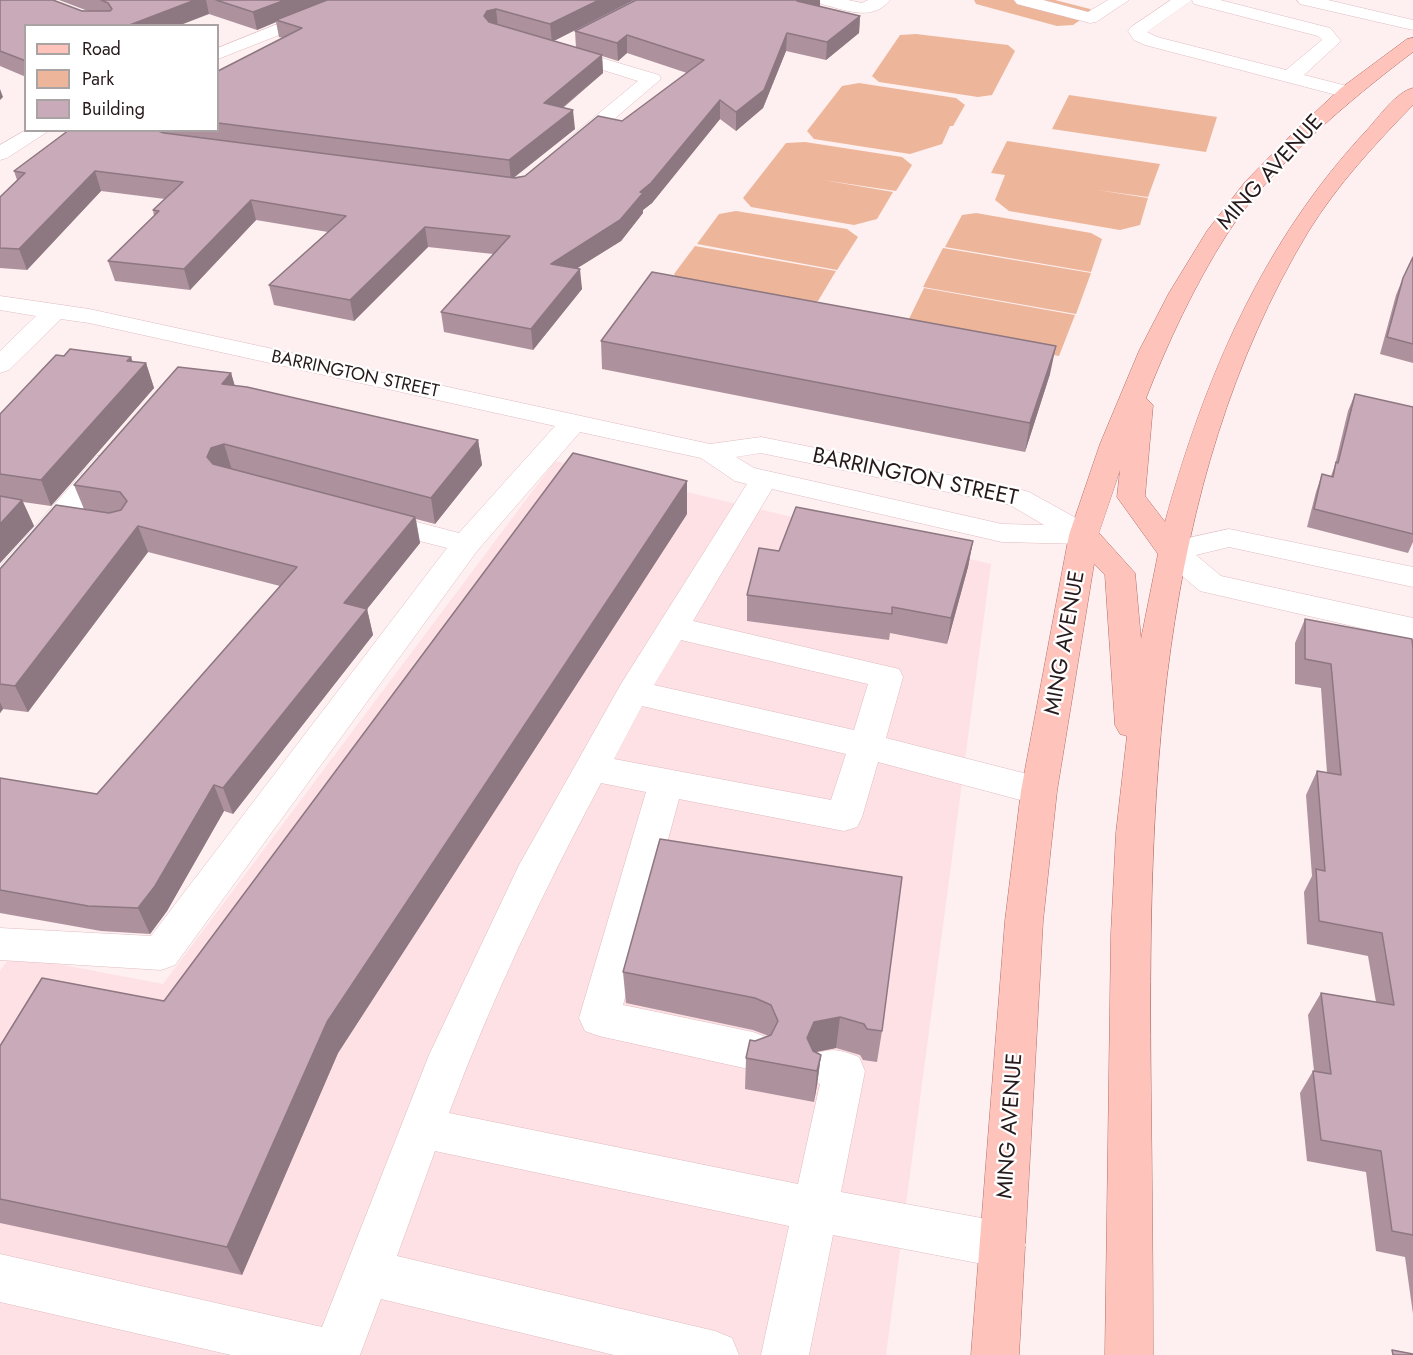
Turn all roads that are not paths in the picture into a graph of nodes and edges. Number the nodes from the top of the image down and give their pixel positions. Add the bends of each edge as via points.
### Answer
1 (352, 0) edge
2 (827, 0) edge
3 (881, 0) edge
4 (1023, 0) edge
5 (1120, 0) edge
6 (1183, 0) edge
7 (1200, 0) edge
8 (1306, 0) edge
9 (1413, 25) edge
10 (575, 40) dead end
11 (1413, 42) edge
12 (219, 54) edge
13 (1290, 76) junction
14 (1348, 92) junction
15 (1413, 94) edge
16 (37, 132) edge
17 (0, 154) edge
18 (554, 160) edge
19 (0, 303) edge
20 (56, 310) junction
21 (0, 365) edge
22 (1143, 377) junction
23 (573, 423) junction
24 (120, 447) edge
25 (710, 452) junction
26 (764, 479) junction
27 (23, 513) edge
28 (354, 514) edge
29 (58, 518) junction
30 (89, 523) edge
31 (1084, 536) junction
32 (466, 544) junction
33 (1172, 550) junction
34 (1413, 577) edge
35 (0, 586) edge
36 (673, 627) junction
37 (1413, 629) edge
38 (633, 692) junction
39 (865, 746) junction
40 (591, 768) junction
41 (666, 783) junction
42 (1039, 791) junction
43 (1137, 799) junction
44 (3, 948) edge
45 (753, 1051) edge
46 (827, 1068) dead end
47 (421, 1128) junction
48 (814, 1209) junction
49 (1003, 1245) junction
50 (368, 1272) junction
51 (4, 1286) edge
52 (336, 1355) edge
53 (716, 1355) edge
54 (785, 1355) edge
55 (995, 1355) edge
56 (1129, 1355) edge

1 - 12 street
2 - 3 street via 864,9
4 - 5 street via 1090,18
6 - 13 street via 1137,31 1140,36
7 - 13 street via 1331,37 1332,41
8 - 9 street
10 - 18 street via 551,48 652,79
11 - 14 main road, MING AVENUE
13 - 14 street
14 - 22 main road, MING AVENUE via 1253,188 1218,231 1181,293
15 - 33 main road via 1368,139 1324,192 1257,301 1199,447
16 - 17 street
19 - 20 street, BARRINGTON STREET
20 - 21 street
20 - 23 street, BARRINGTON STREET
22 - 31 main road, MING AVENUE via 1114,444
22 - 33 main road via 1131,497
23 - 25 street, BARRINGTON STREET
23 - 32 street
24 - 29 street
25 - 26 street, BARRINGTON STREET via 745,475
25 - 31 street, BARRINGTON STREET via 761,445 1019,498
26 - 31 street, BARRINGTON STREET via 1002,533
26 - 36 street
27 - 29 street
28 - 32 street
29 - 30 street
29 - 35 street
31 - 42 main road, MING AVENUE
31 - 43 main road via 1120,573
32 - 44 street via 161,953
33 - 34 street via 1229,538
33 - 37 street via 1211,585
33 - 43 main road via 1156,639
36 - 38 street
36 - 39 street via 887,677
38 - 39 street
38 - 40 street
39 - 41 street via 844,817
39 - 42 street
40 - 41 street
40 - 47 street via 538,865 450,1055
41 - 45 street via 599,1018
42 - 49 main road, MING AVENUE via 1024,921
43 - 56 main road via 1130,931
46 - 48 street via 844,1071
47 - 48 street
47 - 50 street
48 - 49 street
48 - 54 street
49 - 55 main road, MING AVENUE
50 - 52 street
50 - 53 street
51 - 52 street

